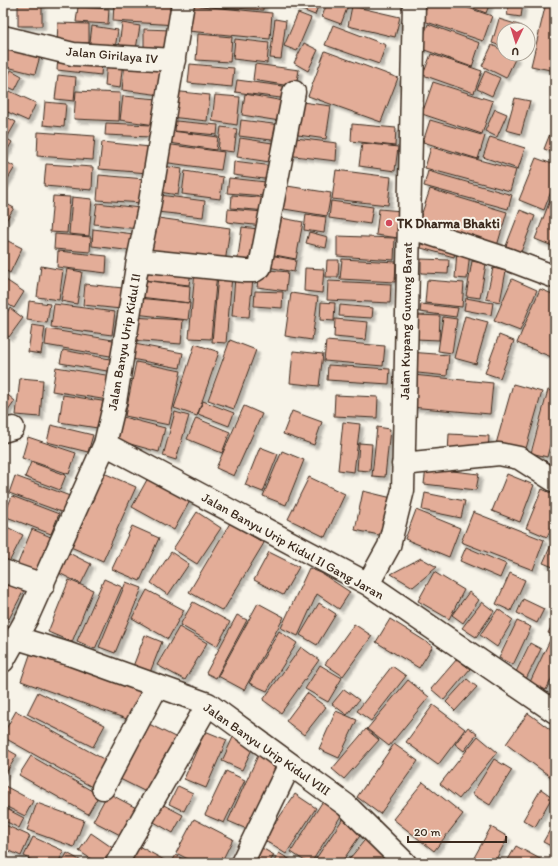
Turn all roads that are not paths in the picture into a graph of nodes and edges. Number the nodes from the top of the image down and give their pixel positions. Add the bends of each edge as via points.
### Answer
1 (183, 3) edge
2 (414, 3) edge
3 (3, 37) edge
4 (174, 60) junction
5 (294, 92) dead end
6 (408, 227) junction
7 (138, 260) junction
8 (555, 277) edge
9 (105, 444) junction
10 (403, 464) junction
11 (555, 481) edge
12 (3, 571) edge
13 (368, 584) junction
14 (42, 585) junction
15 (17, 638) junction
16 (3, 661) edge
17 (157, 686) junction
18 (208, 704) junction
19 (555, 712) edge
20 (290, 764) junction
21 (103, 788) dead end
22 (116, 863) edge
23 (242, 863) edge
24 (405, 863) edge

1 - 4 street, Jalan Banyu Urip Kidul II
2 - 6 street, Jalan Kupang Gunung Barat
3 - 4 street, Jalan Girilaya IV via 73,54
4 - 7 street, Jalan Banyu Urip Kidul II
5 - 7 street via 260,267 254,271 245,271
6 - 8 street
6 - 10 street, Jalan Kupang Gunung Barat
7 - 9 street, Jalan Banyu Urip Kidul II via 115,402
9 - 13 street, Jalan Banyu Urip Kidul II Gang Jaran
9 - 14 street, Jalan Banyu Urip Kidul II
10 - 11 street via 499,454 519,458
10 - 13 street, Jalan Kupang Gunung Barat via 403,490 389,546
12 - 14 street
13 - 19 street, Jalan Banyu Urip Kidul II Gang Jaran
14 - 15 street, Jalan Banyu Urip Kidul II
15 - 16 street, Jalan Banyu Urip Kidul II
15 - 17 street, Jalan Banyu Urip Kidul VIII
17 - 18 street, Jalan Banyu Urip Kidul VIII
17 - 21 street
18 - 20 street, Jalan Banyu Urip Kidul VIII
18 - 22 street
20 - 23 street
20 - 24 street, Jalan Banyu Urip Kidul VIII via 346,805

